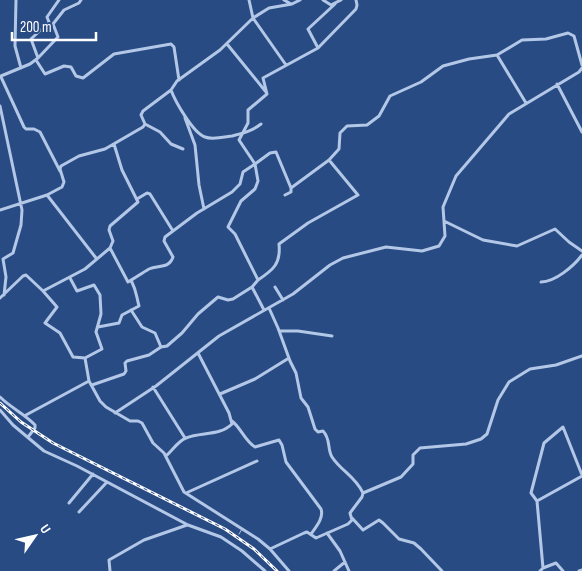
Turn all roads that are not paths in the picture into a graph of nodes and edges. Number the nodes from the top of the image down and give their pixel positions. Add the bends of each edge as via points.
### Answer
1 (16, 0) edge
2 (59, 0) edge
3 (81, 0) edge
4 (249, 0) edge
5 (284, 0) edge
6 (300, 0) edge
7 (323, 0) edge
8 (341, 0) edge
9 (356, 0) edge
10 (292, 4) junction
11 (336, 4) junction
12 (253, 18) junction
13 (226, 44) junction
14 (318, 48) junction
15 (497, 55) junction
16 (37, 59) junction
17 (286, 65) junction
18 (582, 67) edge
19 (20, 68) junction
20 (0, 77) edge
21 (179, 80) junction
22 (557, 84) junction
23 (171, 90) junction
24 (267, 94) junction
25 (526, 103) junction
26 (0, 106) edge
27 (184, 115) junction
28 (145, 124) junction
29 (261, 124) dead end
30 (582, 132) edge
31 (243, 133) junction
32 (114, 144) junction
33 (183, 149) dead end
34 (329, 160) junction
35 (255, 164) junction
36 (60, 171) junction
37 (291, 188) junction
38 (46, 195) junction
39 (285, 195) dead end
40 (137, 199) junction
41 (21, 202) junction
42 (204, 209) junction
43 (0, 210) edge
44 (443, 220) junction
45 (173, 231) junction
46 (110, 248) junction
47 (582, 253) edge
48 (96, 258) junction
49 (70, 278) junction
50 (131, 280) junction
51 (258, 280) junction
52 (541, 282) dead end
53 (252, 287) junction
54 (275, 287) dead end
55 (43, 291) junction
56 (4, 295) junction
57 (0, 298) edge
58 (283, 300) junction
59 (269, 308) junction
60 (131, 310) junction
61 (264, 310) junction
62 (98, 327) junction
63 (280, 331) junction
64 (332, 336) dead end
65 (161, 347) junction
66 (198, 354) junction
67 (582, 356) edge
68 (85, 358) junction
69 (288, 358) junction
70 (90, 381) junction
71 (92, 385) junction
72 (153, 388) junction
73 (220, 394) junction
74 (0, 397) edge
75 (0, 410) edge
76 (115, 412) junction
77 (26, 415) junction
78 (232, 421) junction
79 (28, 438) junction
80 (185, 438) junction
81 (166, 456) junction
82 (257, 461) dead end
83 (582, 473) edge
84 (93, 474) junction
85 (107, 482) junction
86 (363, 493) junction
87 (186, 494) junction
88 (537, 501) junction
89 (69, 502) dead end
90 (79, 512) dead end
91 (352, 518) junction
92 (188, 525) junction
93 (326, 533) junction
94 (311, 534) junction
95 (270, 549) junction
96 (345, 562) junction
97 (541, 569) edge
98 (110, 571) edge
99 (266, 571) edge
100 (289, 571) edge
101 (334, 571) edge
102 (349, 571) edge
103 (442, 571) edge
104 (563, 571) edge

1 - 19 street via 15,46
2 - 16 street via 47,17 49,22 31,39
3 - 16 street via 64,10 53,24 58,37
4 - 12 street
5 - 10 street
6 - 10 street
7 - 11 street via 328,5
8 - 11 street
9 - 14 street via 356,9
10 - 12 street via 269,8
11 - 14 street via 308,29
12 - 13 street
12 - 17 street
13 - 21 street
13 - 24 street
14 - 17 street
15 - 18 street via 522,40 546,39 568,33 574,36
15 - 25 street
15 - 34 street via 443,66 420,82 390,96 379,116 367,124 347,126 340,133 339,149
16 - 19 street
16 - 21 street via 45,74 64,66 83,78 114,54 171,44
17 - 24 street via 263,78
18 - 22 street via 580,72
19 - 20 street
20 - 36 street via 24,126 40,132
21 - 23 street
22 - 25 street
22 - 30 street
23 - 27 street
23 - 28 street via 143,111 141,115
24 - 31 street via 248,110 248,123
25 - 44 street via 509,114 456,176 443,207
26 - 41 street
27 - 31 street via 206,138
27 - 42 street via 195,145
28 - 32 street
28 - 33 street
29 - 31 street
31 - 35 street via 239,140
32 - 36 street via 79,156 61,166
32 - 40 street via 122,170
34 - 37 street
34 - 51 street via 358,195 308,223 279,244 280,253 273,270
35 - 37 street via 276,152
35 - 42 street via 243,172 240,184 232,192
35 - 51 street via 256,189 241,201 228,227 235,234
36 - 38 street via 63,186
37 - 39 street via 291,192
38 - 41 street
38 - 48 street
40 - 45 street via 150,194
40 - 46 street via 136,206 110,226 113,241
41 - 43 street
41 - 56 street via 22,218 15,248 3,259
42 - 45 street
44 - 47 street via 483,240 518,246 555,229
44 - 58 street via 445,236 439,246 422,251 386,247 343,258
45 - 50 street via 164,239 172,261
46 - 48 street
46 - 50 street via 127,281
47 - 52 street via 554,279
48 - 49 street
49 - 55 street
49 - 62 street via 77,291 94,285 100,295
50 - 60 street via 139,305
51 - 53 street
53 - 61 street
53 - 65 street via 232,299 218,297 171,343
54 - 58 street
55 - 56 street via 24,275
55 - 68 street via 58,306 45,323 60,333 73,357
56 - 57 street
58 - 59 street
59 - 61 street
59 - 63 street
60 - 62 street via 122,315 119,323
60 - 65 street via 142,328 155,333
61 - 66 street via 219,336
62 - 68 street via 96,334 102,350
63 - 64 street
63 - 69 street
65 - 71 street via 151,354 125,362 123,375
66 - 72 street
66 - 73 street
67 - 86 street via 530,369 509,382 498,400 488,434 481,439 466,444 420,448 413,455 413,464 401,477
68 - 70 street
69 - 73 street via 255,379
69 - 86 street via 315,429 326,434 332,456 353,477
70 - 71 street
70 - 77 street
71 - 76 street via 100,401
72 - 76 street
72 - 80 street
73 - 78 street
74 - 77 street
75 - 79 street
76 - 81 street via 130,421 142,422 153,443
77 - 79 street via 35,425
78 - 80 street via 231,426 222,431
78 - 94 street via 255,447 279,440 286,462 322,509 321,519
79 - 84 street via 44,451
80 - 81 street
81 - 87 street
82 - 87 street
83 - 88 street
83 - 88 street via 563,427 544,443 531,493
84 - 85 street
84 - 89 street
85 - 90 street
85 - 92 street
86 - 91 street via 350,512
87 - 95 street via 238,525
88 - 97 street
91 - 93 street via 348,524
91 - 103 street via 364,530 378,520 399,539 421,549
92 - 98 street via 129,548 109,560
92 - 99 street via 220,537
93 - 94 street via 316,538
93 - 96 street
94 - 95 street via 304,533
95 - 100 street
96 - 101 street
96 - 102 street
97 - 104 street via 556,564

